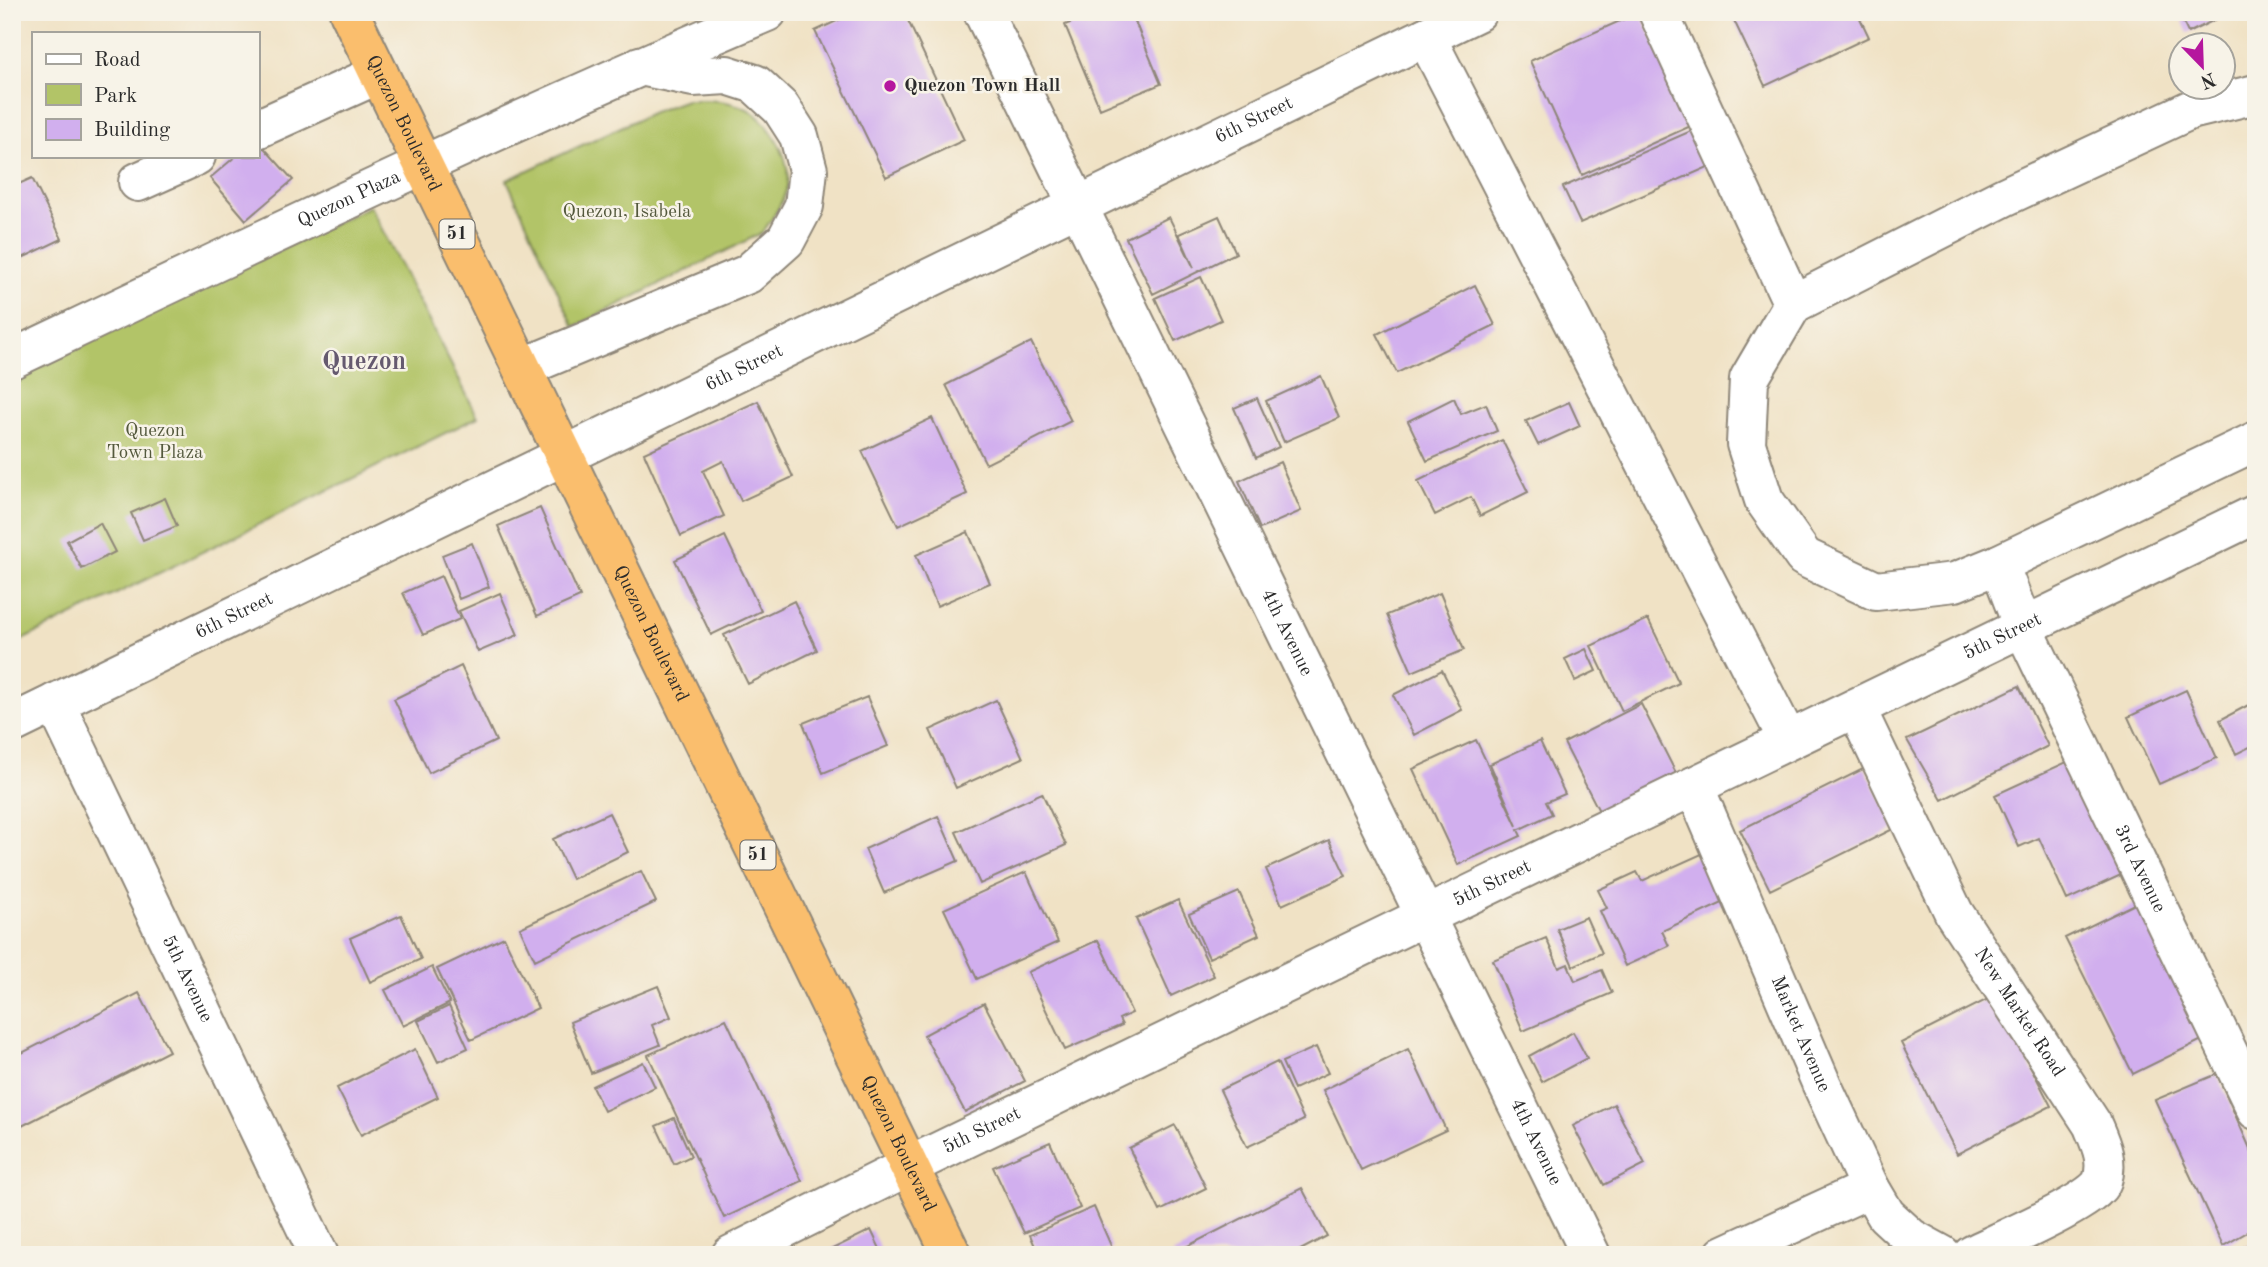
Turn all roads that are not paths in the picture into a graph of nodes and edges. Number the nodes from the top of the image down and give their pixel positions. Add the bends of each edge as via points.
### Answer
1 (349, 12) edge
2 (767, 12) edge
3 (983, 12) edge
4 (1477, 12) edge
5 (1658, 12) edge
6 (1426, 37) junction
7 (640, 66) junction
8 (379, 74) junction
9 (2256, 94) edge
10 (259, 128) edge
11 (192, 158) edge
12 (423, 164) junction
13 (138, 182) dead end
14 (1078, 206) junction
15 (1793, 304) junction
16 (12, 359) edge
17 (522, 368) junction
18 (2256, 441) edge
19 (564, 456) junction
20 (2256, 514) edge
21 (1999, 564) junction
22 (2023, 627) junction
23 (55, 703) junction
24 (1856, 708) junction
25 (12, 724) edge
26 (1788, 740) junction
27 (1694, 786) junction
28 (1425, 916) junction
29 (2256, 1110) edge
30 (909, 1166) junction
31 (1870, 1188) junction
32 (319, 1255) edge
33 (731, 1255) edge
34 (952, 1255) edge
35 (1591, 1255) edge
36 (1724, 1255) edge
37 (1942, 1255) edge
38 (1972, 1255) edge

1 - 8 highway, Quezon Boulevard / 51
2 - 7 street, Quezon Plaza
3 - 14 street, 4th Avenue
4 - 6 street, 6th Street
5 - 15 street
6 - 14 street, 6th Street
6 - 26 street
7 - 12 street, Quezon Plaza
7 - 17 street via 693,78 727,75 755,84 781,108 799,136 808,170 804,206 786,240 748,274
8 - 10 street
8 - 12 highway, Quezon Boulevard / 51
9 - 15 street via 2190,110
11 - 13 street
12 - 16 street, Quezon Plaza
12 - 17 highway, Quezon Boulevard / 51
14 - 19 street, 6th Street
14 - 28 street, 4th Avenue
15 - 21 street via 1749,379 1746,444 1764,500 1804,557 1875,591 1955,582
17 - 19 highway, Quezon Boulevard / 51
18 - 21 street
19 - 23 street, 6th Street
19 - 30 highway, Quezon Boulevard / 51
20 - 22 street, 5th Street
21 - 22 street, 3rd Avenue
22 - 24 street, 5th Street
22 - 29 street, 3rd Avenue
23 - 25 street, 6th Street
23 - 32 street, 5th Avenue
24 - 26 street, 5th Street
24 - 38 street, New Market Road via 1954,913 2092,1124 2105,1155 2102,1183 2087,1199
26 - 27 street, 5th Street
27 - 28 street, 5th Street
27 - 31 street, Market Avenue
28 - 30 street, 5th Street
28 - 35 street, 4th Avenue
30 - 33 street, 5th Street
30 - 34 highway, Quezon Boulevard / 51
31 - 36 street
31 - 37 street, Market Avenue via 1886,1215 1911,1238

